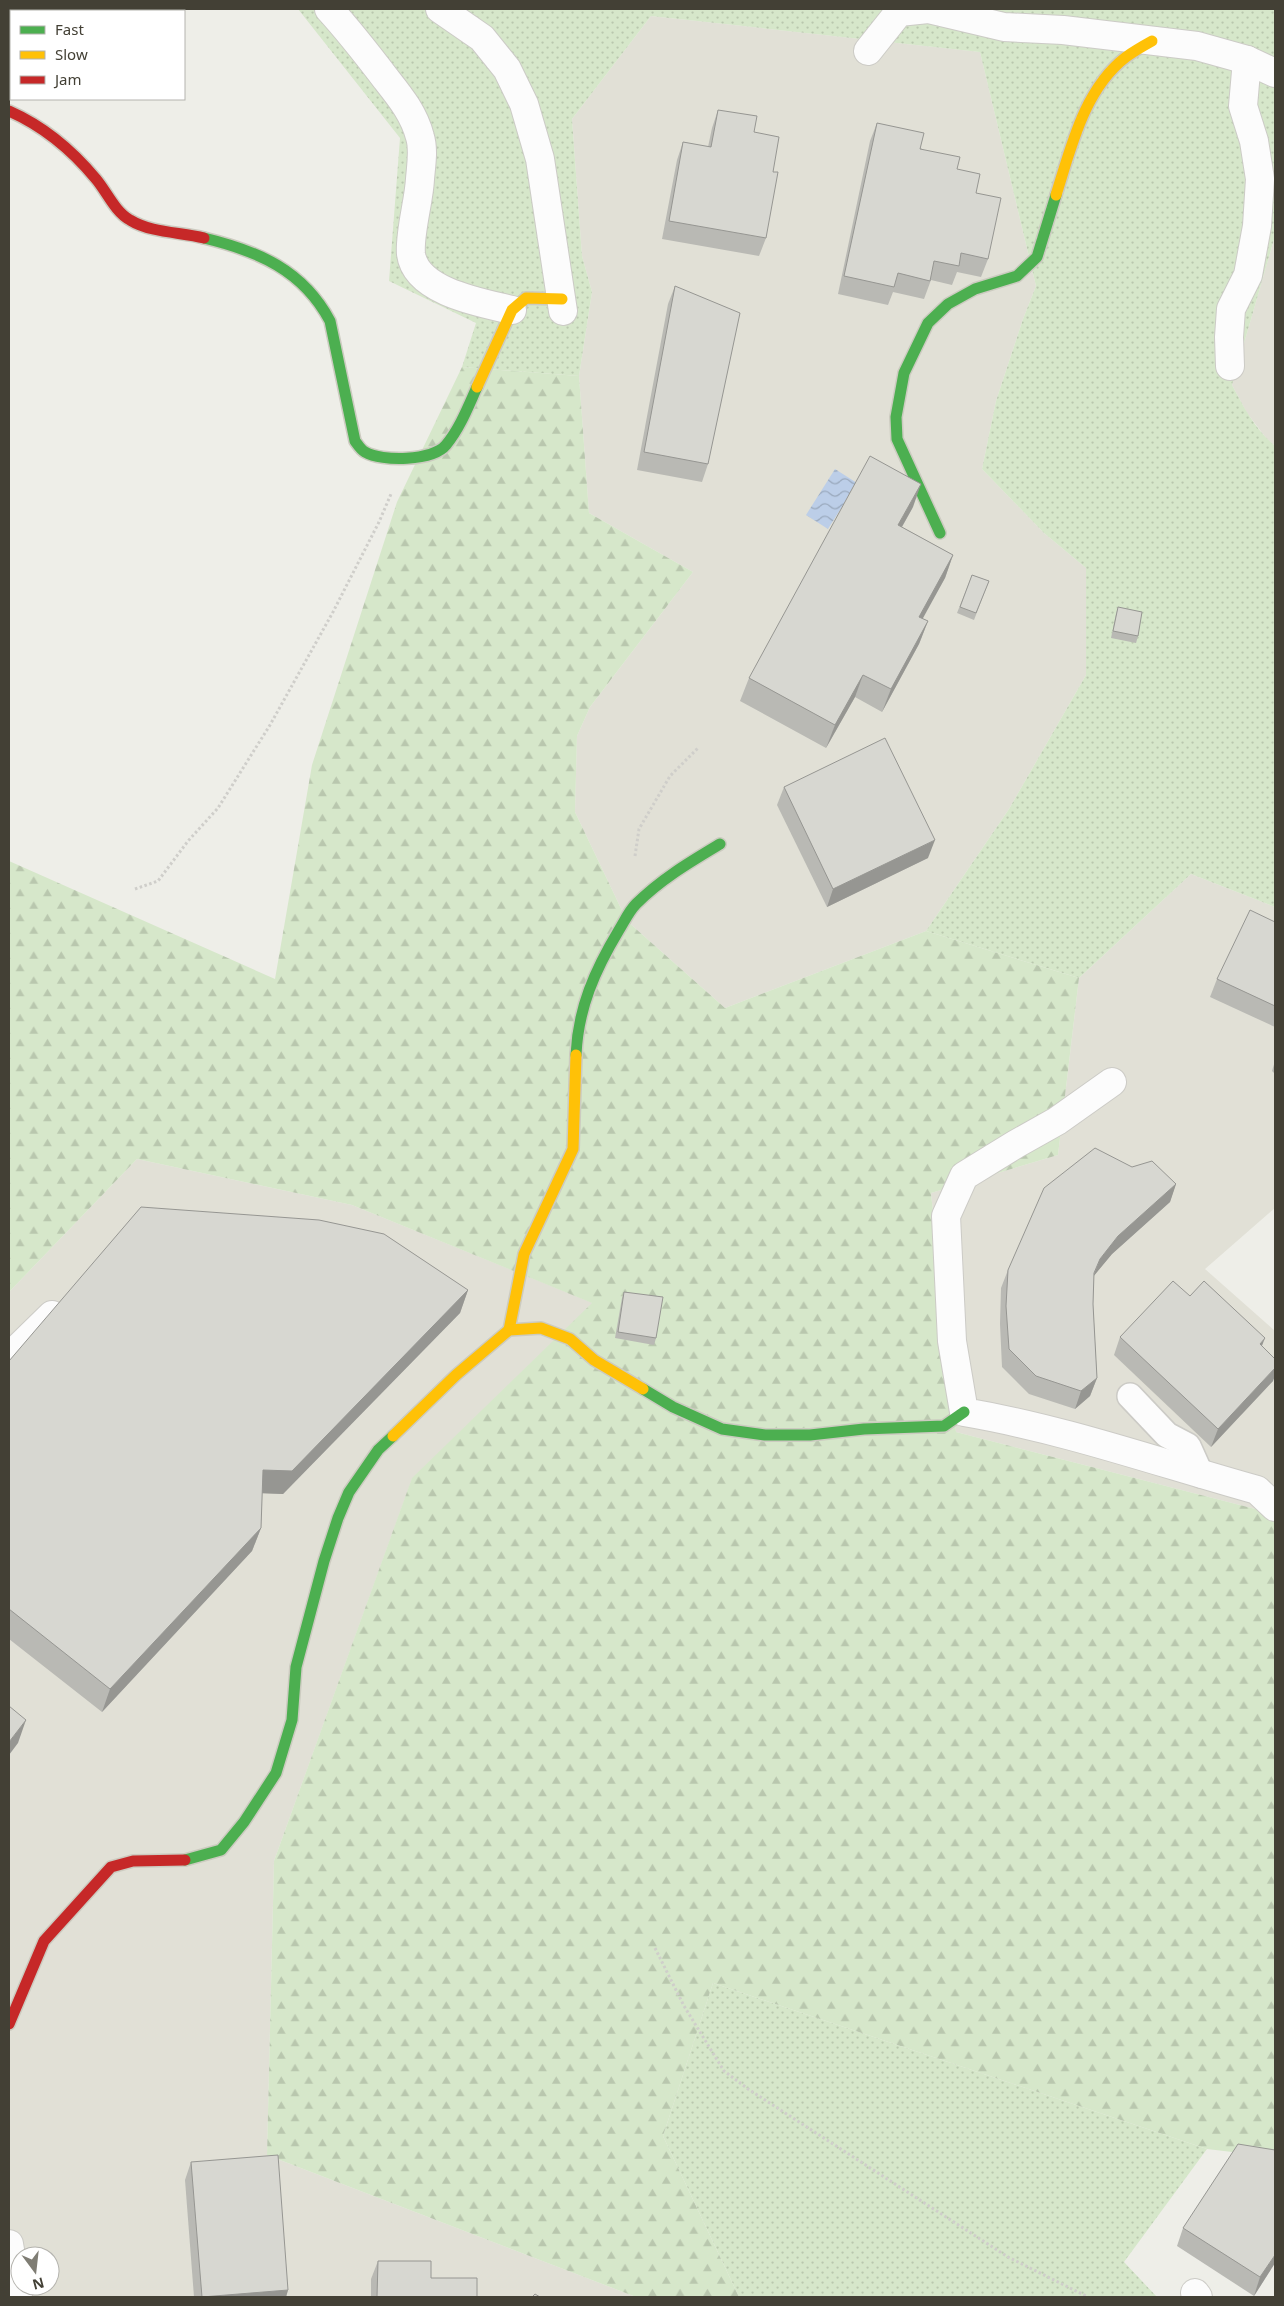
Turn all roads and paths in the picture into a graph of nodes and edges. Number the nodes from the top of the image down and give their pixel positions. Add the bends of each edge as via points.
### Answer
1 (329, 9) edge
2 (440, 9) edge
3 (1152, 41) junction
4 (868, 51) dead end
5 (1247, 60) junction
6 (1275, 73) edge
7 (9, 111) edge
8 (562, 305) joint
9 (512, 310) junction
10 (1230, 366) dead end
11 (405, 459) junction
12 (940, 533) dead end
13 (699, 747) dead end
14 (720, 844) dead end
15 (135, 890) dead end
16 (634, 906) junction
17 (1112, 1082) dead end
18 (52, 1315) edge
19 (509, 1330) junction
20 (9, 1357) edge
21 (1130, 1396) dead end
22 (964, 1412) junction
23 (1201, 1475) junction
24 (1275, 1507) edge
25 (655, 1948) dead end
26 (9, 2024) edge
27 (9, 2244) edge
28 (18, 2297) edge
29 (1088, 2297) edge

1 - 9 street via 364,47 413,116 421,140 420,186 411,254 417,270 462,300
2 - 8 street via 482,38 507,69 524,104 540,158
3 - 4 street via 1063,30 1004,27 928,9 899,12
3 - 5 street via 1197,46
3 - 12 street via 1125,58 1098,88 1077,130 1037,257 1017,276 975,288 948,304 928,323 904,373 896,418 897,439
5 - 6 street
5 - 10 street via 1243,106 1254,141 1260,179 1248,275 1231,309 1228,337
7 - 11 street via 78,158 120,212 134,222 247,251 308,287 323,305 330,321 355,441 364,452 384,459
8 - 9 street via 526,298
9 - 11 street via 460,424 445,447 427,456
11 - 15 path via 379,522 270,726 218,808 158,880
13 - 16 path via 670,776 639,829 634,861
14 - 16 street via 670,874
16 - 19 street via 605,954 585,997 577,1031 573,1149 524,1254
17 - 22 street via 1057,1121 964,1176 946,1216 952,1341
18 - 20 street
19 - 22 street via 541,1328 570,1340 594,1360 673,1407 722,1429 765,1435 906,1429 944,1426
19 - 26 street via 456,1375 378,1450 350,1492 324,1561 296,1666 292,1720 276,1773 244,1822 221,1850 188,1860 133,1861 111,1867 44,1941
21 - 23 lane via 1167,1436 1188,1446
22 - 23 street via 1037,1427
23 - 24 street via 1257,1490
25 - 29 path via 684,2006 724,2071 748,2090 1008,2257
27 - 28 street

